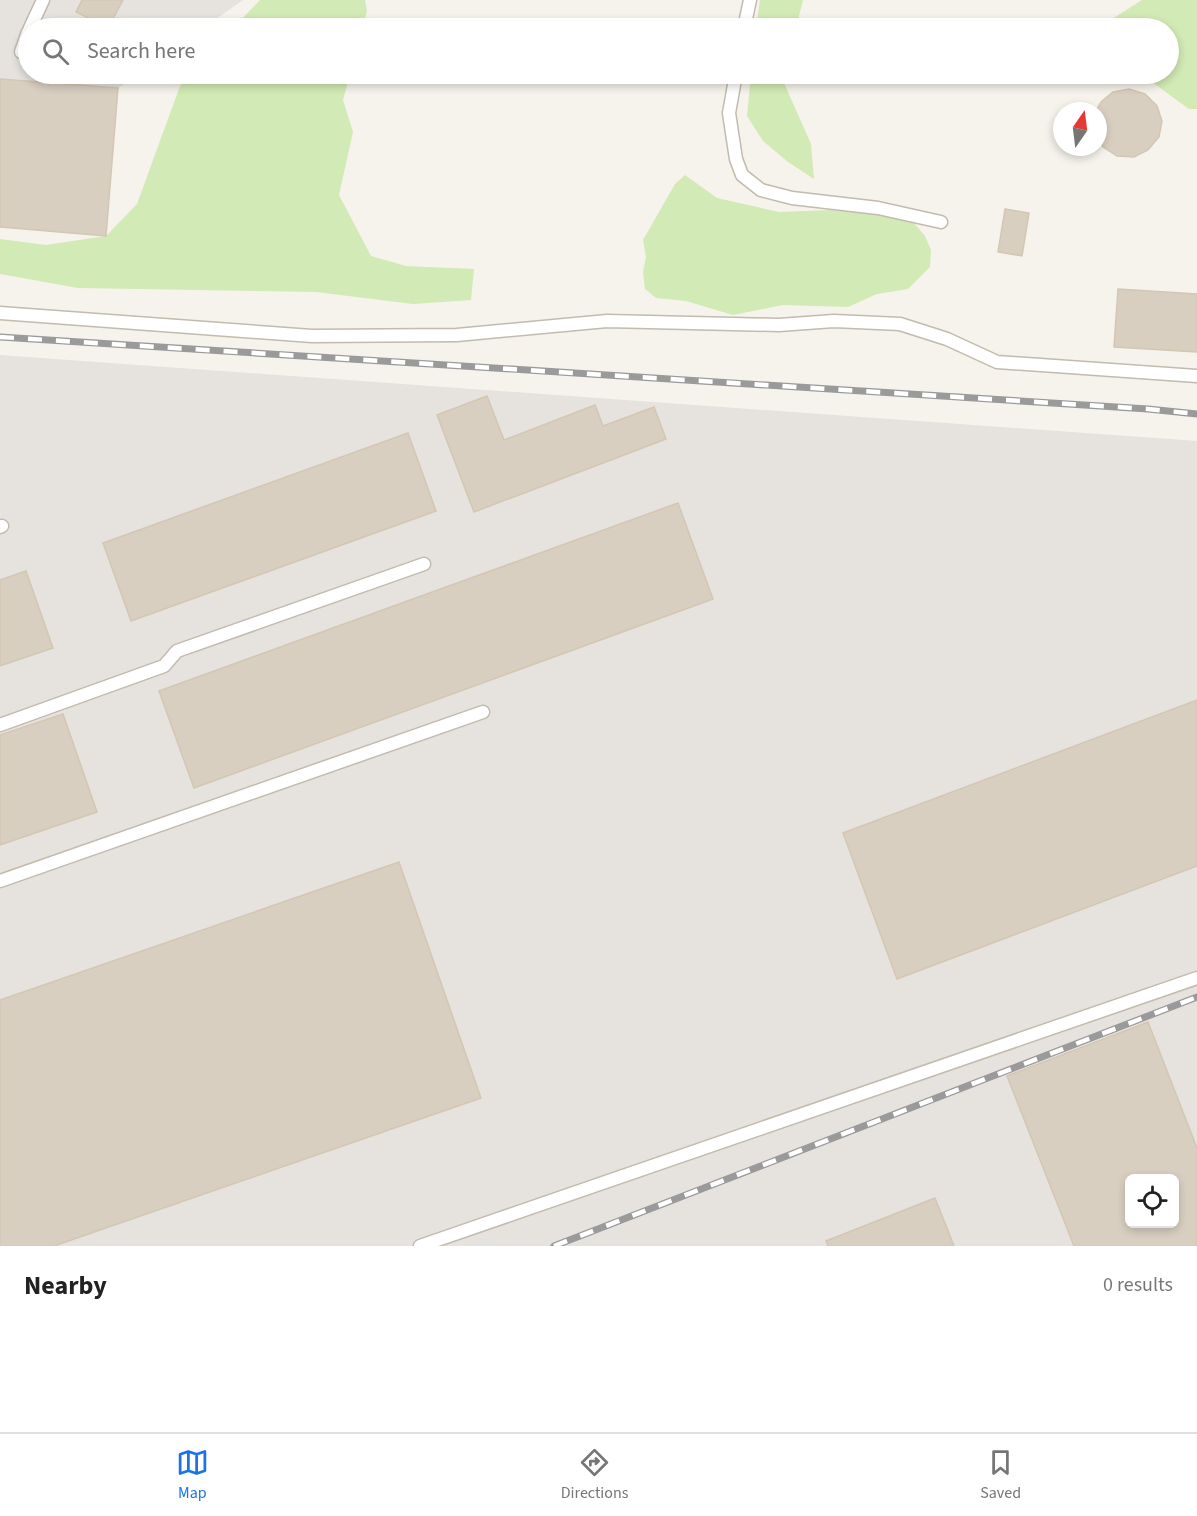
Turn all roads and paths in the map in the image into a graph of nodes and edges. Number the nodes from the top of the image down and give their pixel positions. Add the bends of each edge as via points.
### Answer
1 (43, 0) edge
2 (750, 0) edge
3 (35, 18) edge
4 (746, 18) edge
5 (734, 84) edge
6 (941, 222) dead end
7 (0, 313) edge
8 (1197, 376) edge
9 (424, 564) dead end
10 (483, 712) dead end
11 (0, 725) edge
12 (0, 881) edge
13 (1197, 978) edge
14 (420, 1246) edge

1 - 3 lane
2 - 4 lane
5 - 6 lane via 729,113 736,159 742,175 761,190
7 - 8 lane via 312,336 457,335 607,321 900,324 947,339 997,362
9 - 11 lane via 177,651 164,666
10 - 12 lane
13 - 14 lane

